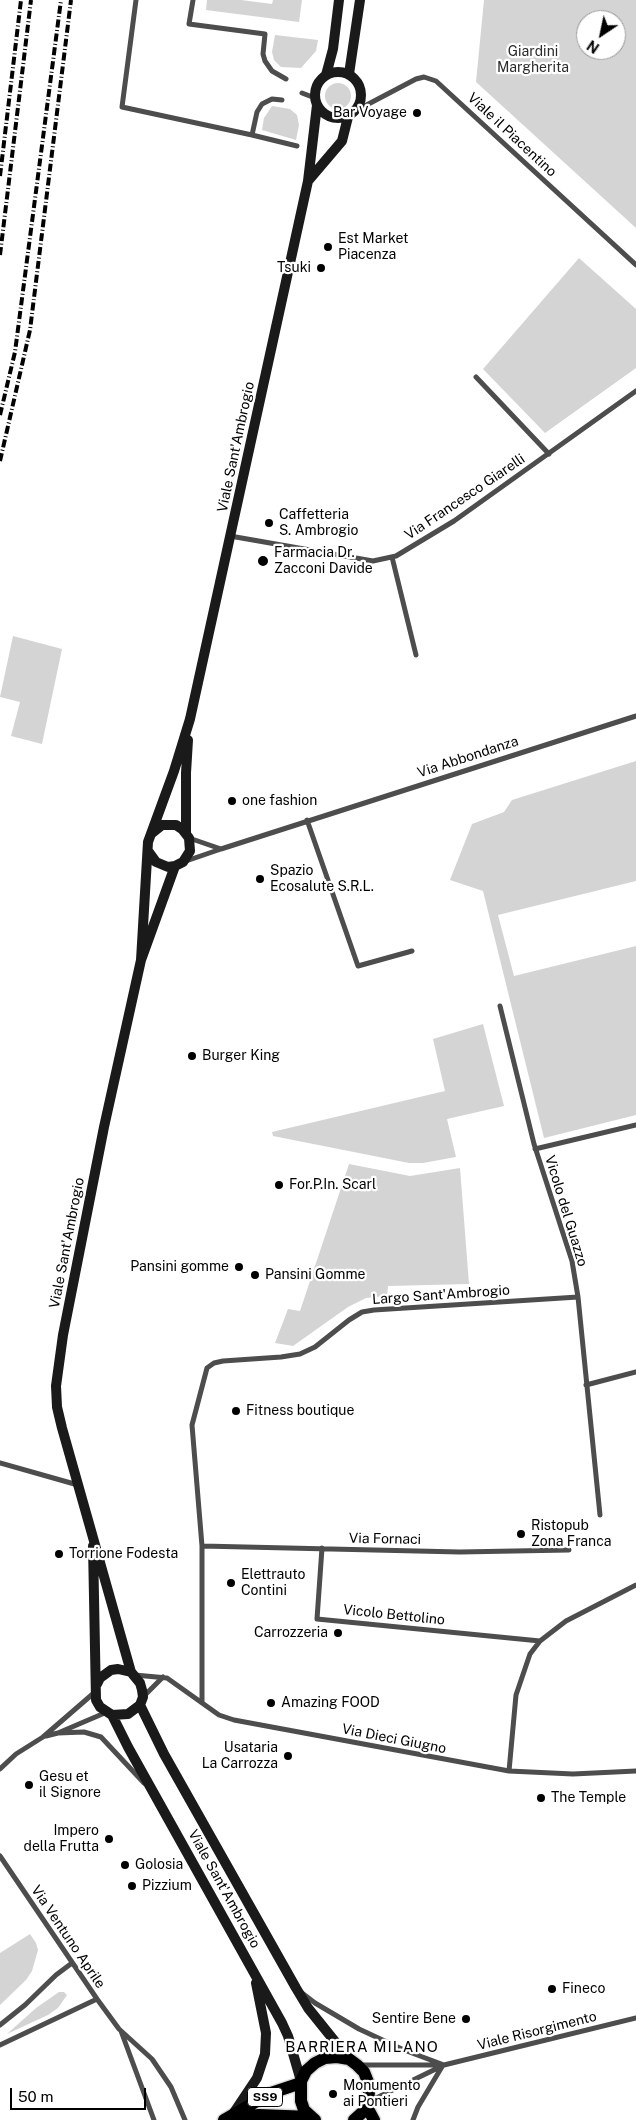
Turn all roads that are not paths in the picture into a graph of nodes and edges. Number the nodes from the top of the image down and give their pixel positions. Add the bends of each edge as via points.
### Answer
1 (136, 0) edge
2 (193, 0) edge
3 (339, 0) edge
4 (360, 0) edge
5 (349, 74) junction
6 (326, 75) junction
7 (286, 79) dead end
8 (302, 94) dead end
9 (282, 100) dead end
10 (316, 102) junction
11 (357, 110) junction
12 (348, 117) junction
13 (252, 135) junction
14 (297, 146) dead end
15 (308, 181) junction
16 (636, 265) edge
17 (476, 376) dead end
18 (636, 391) edge
19 (549, 454) junction
20 (230, 536) junction
21 (392, 557) junction
22 (416, 655) dead end
23 (636, 716) edge
24 (190, 719) junction
25 (307, 820) junction
26 (151, 834) junction
27 (188, 836) junction
28 (221, 849) junction
29 (148, 851) junction
30 (179, 864) junction
31 (412, 951) dead end
32 (141, 960) junction
33 (500, 1006) dead end
34 (636, 1125) edge
35 (535, 1149) junction
36 (578, 1297) junction
37 (636, 1372) edge
38 (586, 1385) junction
39 (0, 1463) edge
40 (79, 1485) junction
41 (600, 1516) dead end
42 (92, 1530) junction
43 (202, 1546) junction
44 (322, 1548) junction
45 (568, 1550) dead end
46 (636, 1585) edge
47 (540, 1640) junction
48 (133, 1673) junction
49 (162, 1677) junction
50 (96, 1688) junction
51 (142, 1701) junction
52 (202, 1702) junction
53 (109, 1714) junction
54 (58, 1733) junction
55 (44, 1737) junction
56 (0, 1769) edge
57 (509, 1771) junction
58 (636, 1771) edge
59 (158, 1800) junction
60 (0, 1856) edge
61 (72, 1963) junction
62 (254, 1972) junction
63 (296, 1988) junction
64 (97, 1999) junction
65 (636, 2018) edge
66 (0, 2025) edge
67 (120, 2029) junction
68 (0, 2045) edge
69 (353, 2062) junction
70 (444, 2065) junction
71 (301, 2082) junction
72 (367, 2104) junction
73 (228, 2118) edge
74 (313, 2119) edge
75 (154, 2120) edge
76 (185, 2120) edge
77 (354, 2120) edge
78 (374, 2120) edge
79 (413, 2120) edge

1 - 13 street via 122,107
2 - 7 street via 189,24 265,34 265,61 272,71
3 - 6 main road
4 - 5 main road
5 - 6 main road
5 - 11 main road via 361,90
6 - 10 main road via 317,85
8 - 10 street
9 - 13 street via 272,99 262,104
10 - 12 main road via 327,116
10 - 15 main road, Viale Sant'Ambrogio
11 - 12 main road
11 - 16 street, Viale il Piacentino via 416,79 424,77 436,81
12 - 15 main road, Viale Sant'Ambrogio via 342,141
13 - 14 street
15 - 20 main road, Viale Sant'Ambrogio
17 - 19 street, Via Francesco Giarelli
18 - 19 street, Via Francesco Giarelli
19 - 21 street, Via Francesco Giarelli via 454,522
20 - 21 street, Via Francesco Giarelli via 373,560
20 - 24 main road, Viale Sant'Ambrogio
21 - 22 street
23 - 25 street, Via Abbondanza
24 - 26 main road, Viale Sant'Ambrogio
24 - 27 main road, Viale Sant'Ambrogio via 186,773
25 - 28 street, Via Abbondanza
25 - 31 street via 358,966
26 - 27 main road via 162,825 169,824 182,829
26 - 29 main road, Viale Sant'Ambrogio
27 - 28 street
27 - 30 main road, Viale Sant'Ambrogio via 190,851
28 - 30 street, Via Abbondanza
29 - 30 main road via 161,865
29 - 32 main road, Viale Sant'Ambrogio
30 - 32 main road, Viale Sant'Ambrogio
32 - 40 main road, Viale Sant'Ambrogio via 58,1361 57,1407
33 - 35 street, Vicolo del Guazzo
34 - 35 street
35 - 36 street, Vicolo del Guazzo via 572,1262
36 - 38 street, Vicolo del Guazzo
36 - 43 street, Largo Sant'Ambrogio via 362,1312 315,1347 300,1354 214,1363 207,1368 203,1378 192,1425
37 - 38 street
38 - 41 street, Vicolo del Guazzo
39 - 40 street
40 - 42 main road, Viale Sant'Ambrogio
42 - 48 main road, Viale Sant'Ambrogio
42 - 50 main road, Viale Sant'Ambrogio
43 - 44 street, Via Fornaci
43 - 52 street, Largo Sant'Ambrogio
44 - 45 street, Via Fornaci via 460,1552
44 - 47 street, Vicolo Bettolino via 318,1619
46 - 47 street via 566,1621
47 - 57 street via 530,1654 516,1695
48 - 49 street, Via Dieci Giugno
48 - 50 main road via 111,1670 105,1673
48 - 51 main road, Viale Sant'Ambrogio via 140,1683
49 - 51 street
49 - 52 street, Via Dieci Giugno
50 - 53 main road, Viale Sant'Ambrogio via 96,1700
50 - 55 street
51 - 53 main road via 128,1714
51 - 63 main road, Viale Sant'Ambrogio via 164,1754
52 - 57 street, Via Dieci Giugno via 219,1715 234,1720
53 - 54 street
53 - 59 main road, Viale Sant'Ambrogio
54 - 55 street
54 - 59 street via 84,1732 101,1737
55 - 56 street via 16,1754
57 - 58 street, Via Dieci Giugno via 573,1774
59 - 62 main road, Viale Sant'Ambrogio
60 - 61 street, Via Ventuno Aprile
61 - 64 street, Via Ventuno Aprile
61 - 66 street
62 - 71 main road, Viale Sant'Ambrogio via 288,2036
62 - 73 main road via 266,2033 265,2054 257,2078
63 - 69 main road, Viale Sant'Ambrogio via 308,2008
63 - 70 street via 359,2029
64 - 67 street, Via Ventuno Aprile
64 - 68 street
65 - 70 street, Viale Risorgimento
67 - 75 street, Via Ventuno Aprile
67 - 76 street, Via Ventuno Aprile via 152,2059 171,2087
69 - 70 street, Viale Risorgimento
69 - 71 main road via 337,2057 320,2060 306,2071
69 - 72 main road via 364,2072 368,2082
70 - 72 street, Viale Risorgimento
70 - 79 street
71 - 73 main road, SS9 via 271,2093
71 - 74 main road via 300,2101
72 - 77 main road
72 - 78 main road
73 - 74 main road via 259,2115

